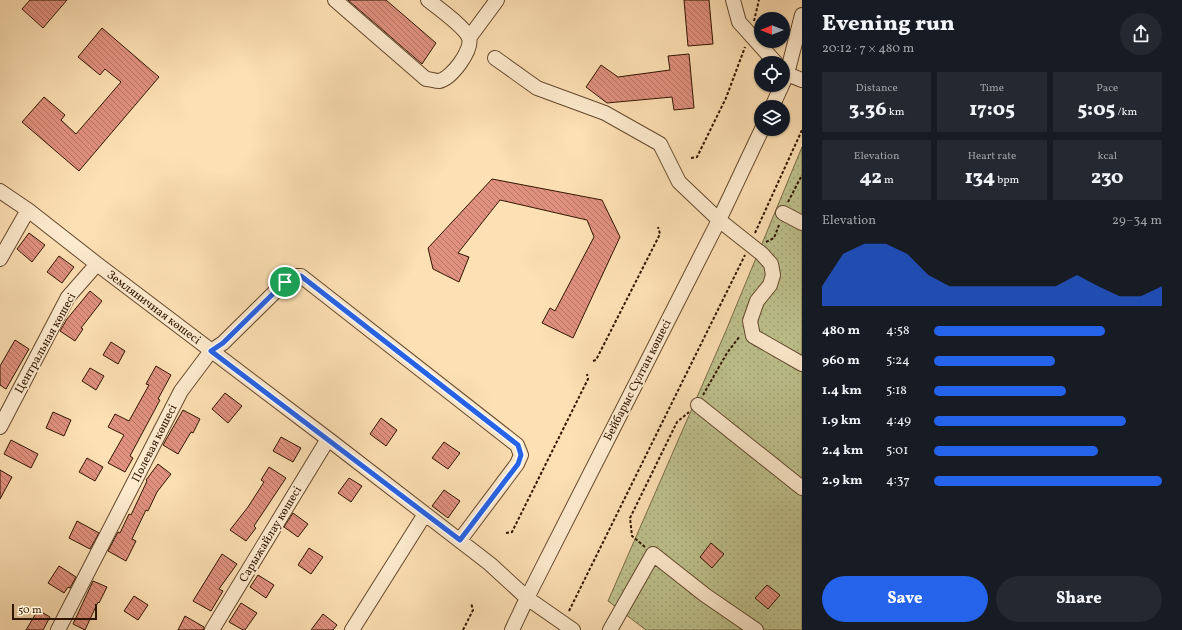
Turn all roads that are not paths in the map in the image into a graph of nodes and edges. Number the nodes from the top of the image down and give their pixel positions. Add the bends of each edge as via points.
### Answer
1 (335, 0) edge
2 (428, 0) edge
3 (497, 0) edge
4 (733, 0) edge
5 (802, 15) edge
6 (469, 38) junction
7 (797, 48) edge
8 (770, 56) edge
9 (495, 58) dead end
10 (790, 64) edge
11 (790, 79) edge
12 (802, 80) edge
13 (759, 136) edge
14 (0, 191) edge
15 (28, 210) junction
16 (783, 213) dead end
17 (719, 220) junction
18 (802, 223) edge
19 (0, 259) edge
20 (97, 264) junction
21 (211, 351) junction
22 (802, 364) edge
23 (698, 405) road end
24 (0, 427) edge
25 (328, 439) junction
26 (802, 488) edge
27 (425, 514) junction
28 (460, 540) junction
29 (526, 598) junction
30 (568, 626) edge
31 (58, 630) edge
32 (212, 630) edge
33 (352, 630) edge
34 (512, 630) edge
35 (610, 630) edge
36 (756, 630) edge

1 - 6 street via 426,79 439,81 452,74 469,48
2 - 6 street via 465,30
3 - 6 street
4 - 8 street via 739,22
5 - 7 street
7 - 10 street
9 - 17 street via 536,88 605,113 660,144 679,182
11 - 12 street
13 - 17 street, Бейбарыс Сұлтан көшесі
14 - 15 street, Земляничная көшесі
15 - 19 street
15 - 20 street, Земляничная көшесі
16 - 18 street
17 - 22 street via 771,264 773,275 770,285 757,301 750,321 753,336
17 - 29 street, Бейбарыс Сұлтан көшесі
20 - 21 street, Земляничная көшесі
20 - 24 street, Центральная көшесі via 68,297
21 - 25 street, Земляничная көшесі
21 - 28 street, Полевая көшесі via 223,343 285,282 294,276 301,276 518,445 521,455 518,464
21 - 31 street, Полевая көшесі via 182,391
23 - 26 street
25 - 27 street, Земляничная көшесі
25 - 32 street, Сарыжайлау көшесі
27 - 28 street, Земляничная көшесі
27 - 33 street
28 - 29 street, Земляничная көшесі
29 - 30 street, Земляничная көшесі
29 - 34 street, Бейбарыс Сұлтан көшесі
35 - 36 street via 653,554 705,595

